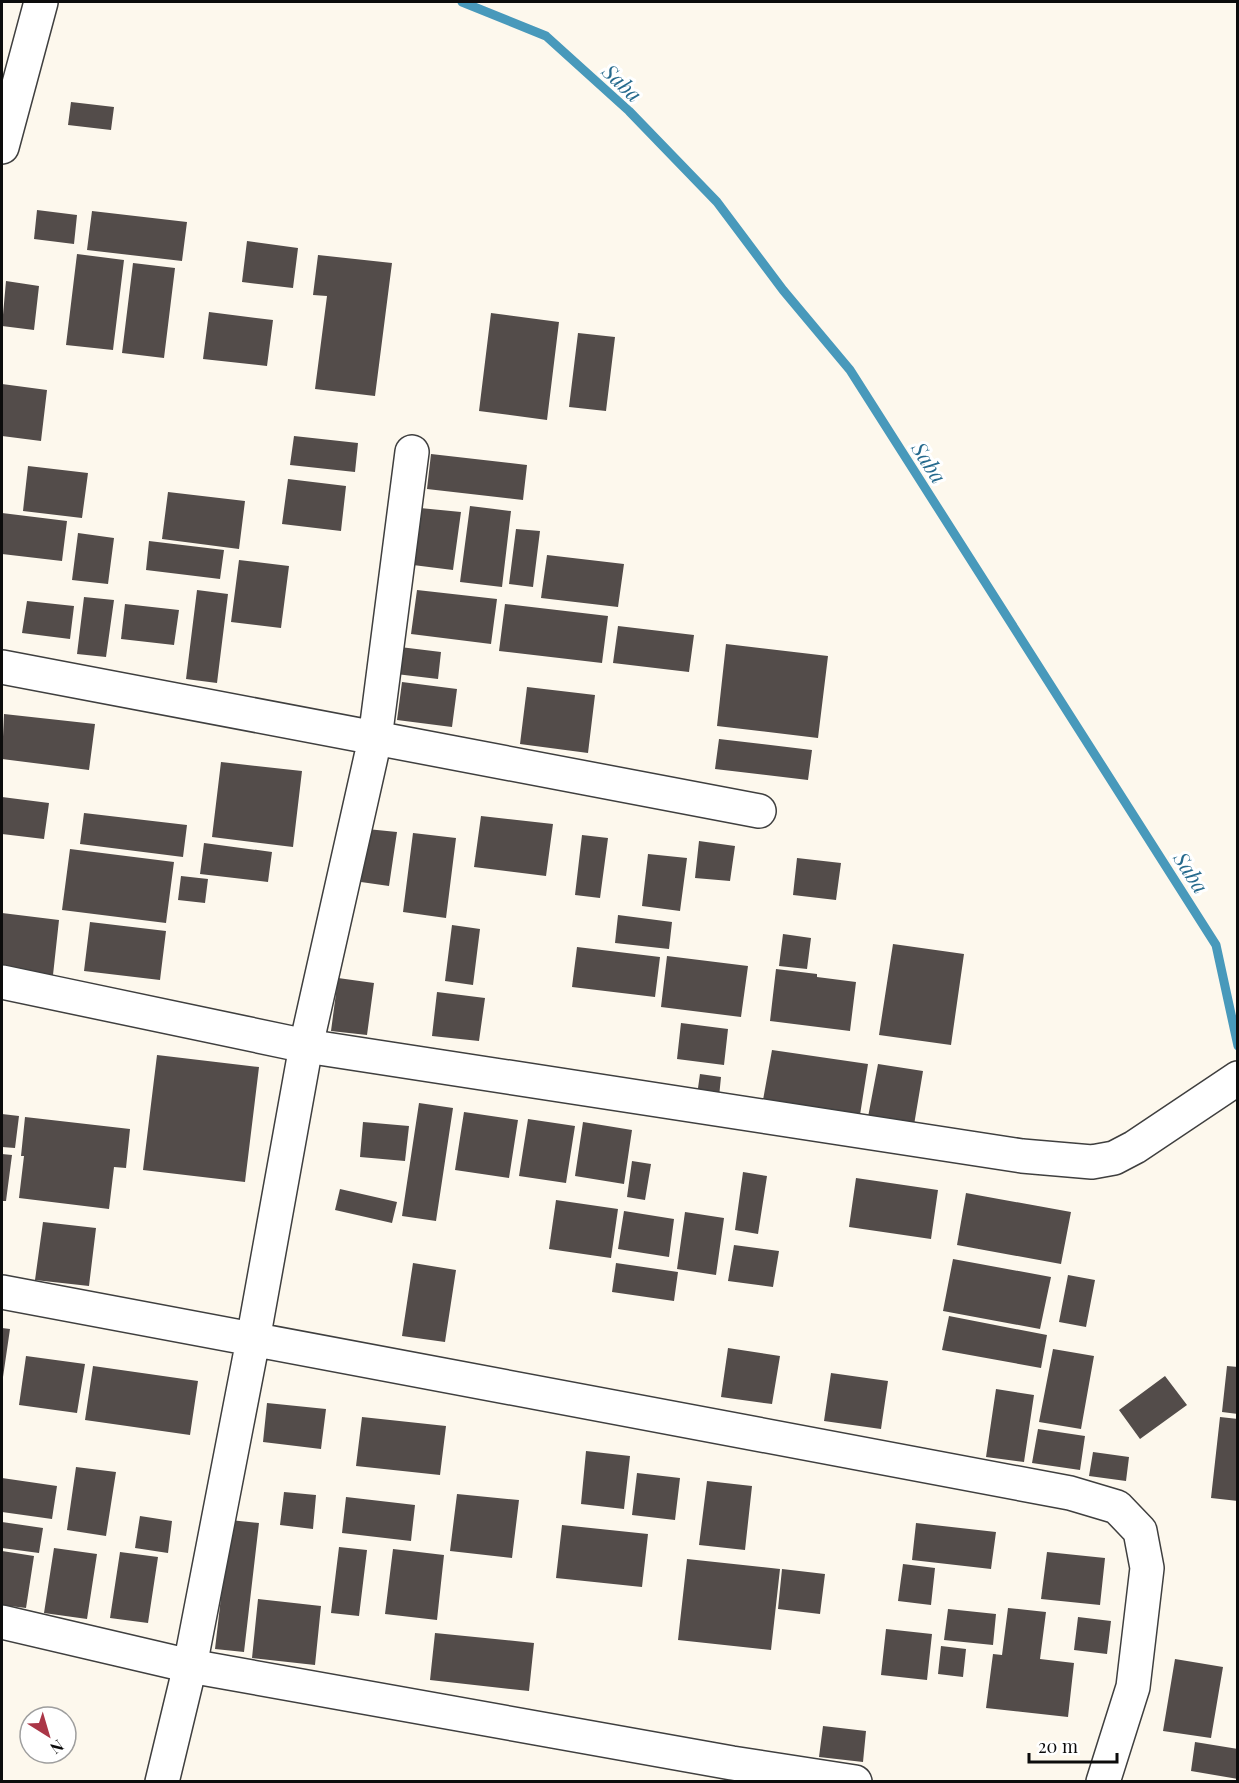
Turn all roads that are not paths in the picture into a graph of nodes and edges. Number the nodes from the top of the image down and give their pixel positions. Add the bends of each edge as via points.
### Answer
1 (41, 2) edge
2 (2, 147) edge
3 (412, 452) dead end
4 (2, 667) edge
5 (375, 739) junction
6 (759, 810) dead end
7 (2, 982) edge
8 (306, 1046) junction
9 (1238, 1078) edge
10 (2, 1292) edge
11 (253, 1340) junction
12 (2, 1622) edge
13 (190, 1666) junction
14 (731, 1773) edge
15 (162, 1782) edge
16 (855, 1782) edge
17 (1103, 1782) edge

1 - 2 street
3 - 5 street
4 - 5 street
5 - 6 street
5 - 8 street
7 - 8 street
8 - 9 street via 1022,1156 1092,1162 1113,1158 1135,1147
8 - 11 street
10 - 11 street
11 - 13 street
11 - 17 street via 1058,1490 1117,1507 1140,1531 1148,1568 1133,1687
12 - 13 street
13 - 14 street
13 - 15 street
14 - 16 street

